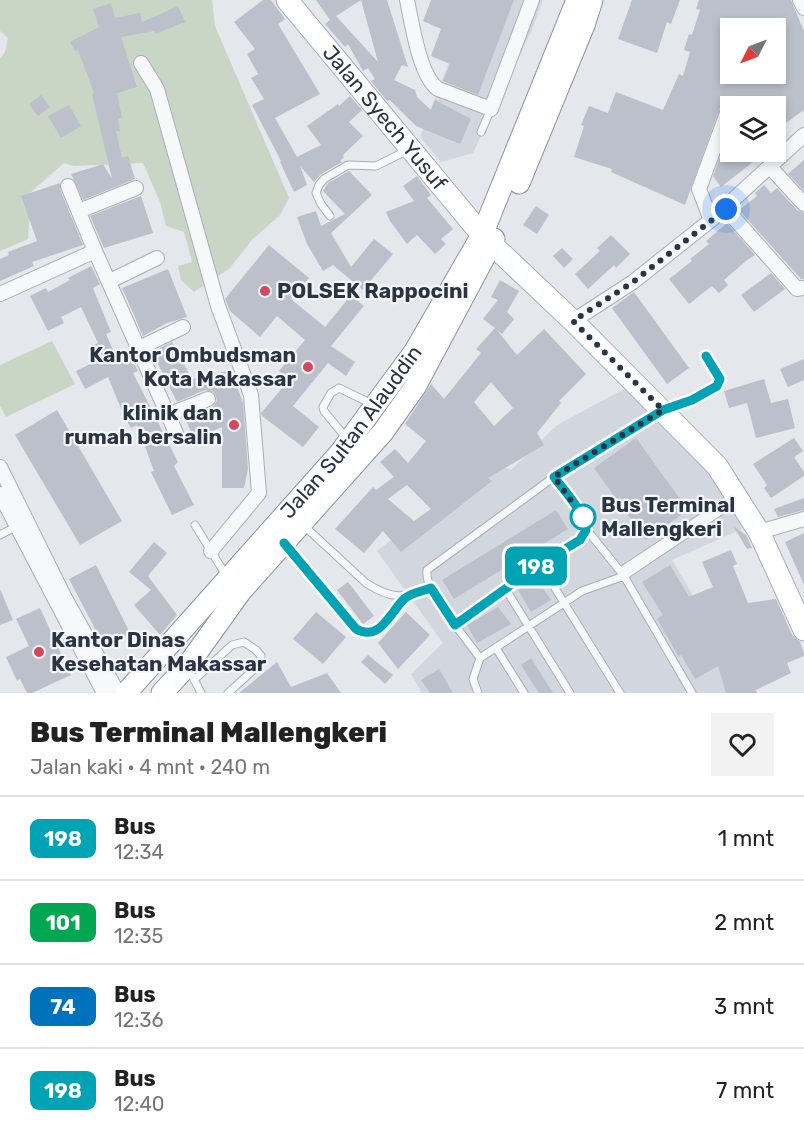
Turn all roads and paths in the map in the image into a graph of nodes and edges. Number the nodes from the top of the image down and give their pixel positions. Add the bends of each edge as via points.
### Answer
1 (287, 0) edge
2 (407, 0) edge
3 (532, 0) edge
4 (577, 0) edge
5 (592, 0) edge
6 (800, 0) edge
7 (804, 8) edge
8 (141, 63) dead end
9 (492, 109) junction
10 (481, 132) dead end
11 (720, 132) edge
12 (804, 135) edge
13 (411, 149) junction
14 (770, 167) junction
15 (68, 186) dead end
16 (136, 188) dead end
17 (804, 204) edge
18 (726, 209) junction
19 (79, 211) junction
20 (330, 216) dead end
21 (711, 220) junction
22 (490, 243) junction
23 (95, 251) junction
24 (157, 258) dead end
25 (110, 281) junction
26 (804, 288) edge
27 (0, 294) edge
28 (573, 321) junction
29 (183, 327) dead end
30 (139, 348) junction
31 (706, 356) dead end
32 (208, 399) dead end
33 (375, 406) junction
34 (663, 410) junction
35 (168, 415) junction
36 (176, 433) dead end
37 (348, 441) junction
38 (0, 467) edge
39 (554, 477) junction
40 (0, 494) edge
41 (738, 497) junction
42 (804, 519) edge
43 (302, 523) junction
44 (22, 524) junction
45 (195, 525) dead end
46 (586, 530) junction
47 (759, 532) junction
48 (0, 535) edge
49 (284, 543) junction
50 (211, 551) junction
51 (540, 564) junction
52 (622, 574) junction
53 (235, 585) junction
54 (431, 588) junction
55 (505, 588) junction
56 (405, 597) junction
57 (61, 602) junction
58 (565, 604) junction
59 (455, 625) junction
60 (529, 626) junction
61 (804, 630) edge
62 (496, 648) junction
63 (480, 658) junction
64 (191, 672) junction
65 (104, 693) edge
66 (118, 693) edge
67 (126, 693) edge
68 (162, 693) edge
69 (201, 693) edge
70 (228, 693) edge
71 (478, 693) edge
72 (524, 693) edge
73 (570, 693) edge
74 (620, 693) edge
75 (692, 693) edge

1 - 13 main road, Jalan Syech Yusuf
2 - 9 street via 433,85
3 - 9 street
4 - 22 main road, Jalan Sultan Alauddin
5 - 22 main road, Jalan Sultan Alauddin
6 - 7 street
8 - 50 street via 157,89 218,306 251,395 259,493
9 - 10 lane
11 - 21 street via 699,189
12 - 14 street
13 - 20 lane via 376,166 348,165 319,184 316,193
13 - 22 main road, Jalan Syech Yusuf
14 - 17 street
14 - 18 street
15 - 19 street
16 - 19 street
18 - 21 street
18 - 26 street via 797,289
19 - 23 street
21 - 28 street via 633,282
22 - 28 main road, Jalan Syech Yusuf
22 - 33 main road, Jalan Sultan Alauddin
22 - 43 main road, Jalan Sultan Alauddin via 415,387 383,432
23 - 25 street
23 - 27 street
24 - 25 street
25 - 30 street
28 - 34 main road, Jalan Syech Yusuf
29 - 30 street
30 - 35 street
31 - 34 lane via 720,379 717,386
32 - 35 street
33 - 37 main road, Jalan Sultan Alauddin
33 - 37 lane via 339,388 331,393 324,411
34 - 39 lane
34 - 41 main road, Jalan Syech Yusuf via 717,466
35 - 36 street
37 - 53 main road, Jalan Sultan Alauddin
38 - 44 street
39 - 46 lane via 582,516
39 - 54 lane via 428,567 426,575
40 - 44 street
41 - 47 main road, Jalan Syech Yusuf
41 - 52 lane
42 - 47 street
43 - 49 main road, Jalan Sultan Alauddin
43 - 56 lane via 366,584
44 - 48 lane
44 - 57 street
45 - 50 lane
46 - 51 lane via 580,540
46 - 52 lane
47 - 61 main road, Jalan Syech Yusuf
49 - 53 main road, Jalan Sultan Alauddin
49 - 56 lane via 363,633 376,630 390,618
50 - 53 lane
51 - 55 lane
51 - 58 lane
52 - 58 lane via 582,591
52 - 75 lane
53 - 64 main road, Jalan Sultan Alauddin
53 - 67 main road, Jalan Sultan Alauddin
54 - 56 lane
54 - 59 lane
55 - 59 lane
55 - 60 lane
57 - 65 street
57 - 66 street
58 - 60 lane
58 - 74 lane
59 - 63 lane
60 - 62 lane
60 - 73 lane
62 - 63 lane
62 - 72 lane
63 - 71 lane via 473,679
64 - 68 main road, Jalan Sultan Alauddin
64 - 69 lane
64 - 70 lane via 232,645 244,642 259,653 260,664

